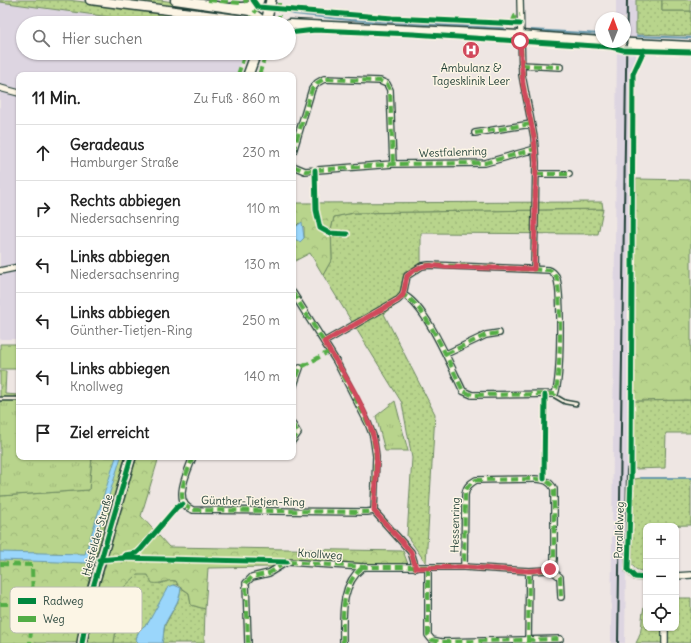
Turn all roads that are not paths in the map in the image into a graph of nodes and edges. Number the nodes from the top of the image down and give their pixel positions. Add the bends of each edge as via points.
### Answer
1 (90, 0) edge
2 (175, 0) edge
3 (259, 0) edge
4 (271, 0) edge
5 (520, 0) edge
6 (233, 8) junction
7 (212, 16) edge
8 (258, 16) edge
9 (268, 16) edge
10 (296, 24) edge
11 (520, 35) junction
12 (595, 41) edge
13 (631, 43) edge
14 (691, 46) edge
15 (253, 60) edge
16 (522, 65) junction
17 (560, 67) dead end
18 (249, 72) edge
19 (0, 88) edge
20 (16, 92) edge
21 (531, 124) junction
22 (475, 133) dead end
23 (296, 142) edge
24 (535, 149) junction
25 (393, 164) junction
26 (296, 168) edge
27 (536, 174) junction
28 (569, 174) dead end
29 (16, 268) edge
30 (534, 269) junction
31 (0, 271) edge
32 (403, 295) junction
33 (296, 298) edge
34 (500, 333) dead end
35 (324, 342) junction
36 (446, 354) junction
37 (300, 368) dead end
38 (296, 379) edge
39 (552, 395) junction
40 (0, 399) edge
41 (16, 399) edge
42 (576, 404) dead end
43 (130, 460) edge
44 (191, 460) edge
45 (630, 470) dead end
46 (374, 511) junction
47 (363, 567) junction
48 (464, 567) junction
49 (416, 568) junction
50 (428, 568) junction
51 (552, 568) junction
52 (529, 571) junction
53 (691, 575) edge
54 (679, 576) edge
55 (643, 578) edge
56 (93, 587) edge
57 (561, 597) dead end
58 (665, 631) edge
59 (84, 633) edge
60 (560, 639) dead end
61 (528, 641) edge
62 (82, 643) edge
63 (248, 643) edge
64 (342, 643) edge
65 (665, 643) edge

1 - 7 street
2 - 6 street
3 - 6 main road via 249,7
4 - 9 main road
5 - 11 street
6 - 8 street via 254,12
10 - 11 street
11 - 12 street
11 - 16 street
13 - 14 street
15 - 18 main road
16 - 17 street
16 - 21 street
19 - 20 street
21 - 22 street
21 - 24 street
23 - 25 street via 312,89 317,83 327,79 380,81 387,84 390,90
24 - 25 street, Westfalenring via 485,163
24 - 27 street
25 - 26 street, Westfalenring via 305,171
27 - 28 street
27 - 30 street
29 - 31 street
30 - 32 street via 425,265 407,276
30 - 39 street via 552,271 558,287 560,352 556,390
32 - 35 street
32 - 36 street via 413,300
33 - 35 street
34 - 36 street via 486,335
35 - 46 street via 365,414 373,436 376,456
36 - 39 street via 463,391 469,395
37 - 38 street
39 - 42 lane
40 - 41 lane
43 - 56 main road, Heisfelder Straße
44 - 46 street, Günther-Tietjen-Ring via 182,495 183,504 190,510
45 - 55 street, Parallelweg via 628,570 635,577
46 - 49 street via 411,552
47 - 49 street, Knollweg
47 - 63 street, Knollweg via 287,562 269,573 248,579
47 - 64 street via 348,585 345,593
48 - 50 street, Knollweg
48 - 51 street, Hessenring via 466,489 476,480 544,479 554,489
48 - 52 street, Knollweg
49 - 50 street, Knollweg
50 - 61 street via 428,635 432,640
51 - 52 street, Knollweg
51 - 57 street via 560,577
52 - 61 street
53 - 54 street
58 - 65 street
59 - 62 main road, Heisfelder Straße
60 - 61 street

